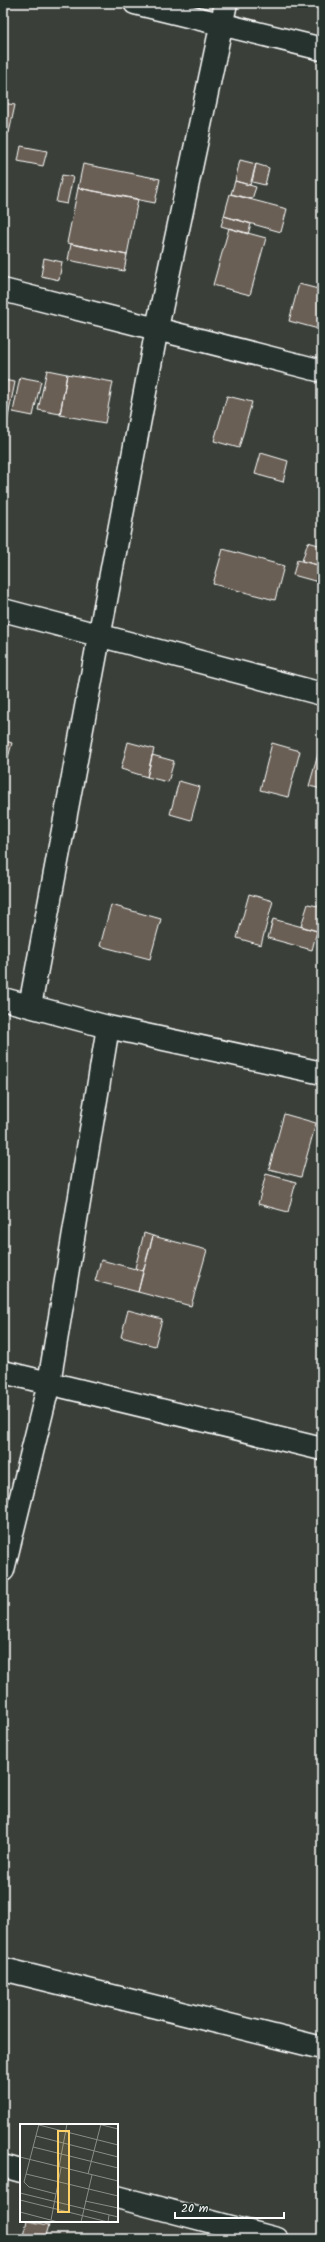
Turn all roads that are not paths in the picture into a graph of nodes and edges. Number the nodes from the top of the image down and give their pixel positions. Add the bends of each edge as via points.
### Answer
1 (135, 3) edge
2 (226, 3) edge
3 (221, 24) junction
4 (322, 49) edge
5 (3, 290) edge
6 (157, 328) junction
7 (322, 372) edge
8 (3, 610) edge
9 (100, 635) junction
10 (322, 694) edge
11 (3, 998) edge
12 (30, 1006) junction
13 (108, 1027) junction
14 (322, 1073) edge
15 (3, 1372) edge
16 (49, 1383) junction
17 (322, 1449) edge
18 (3, 1570) edge
19 (3, 1969) edge
20 (322, 2048) edge
21 (3, 2166) edge
22 (20, 2171) edge
23 (118, 2197) edge
24 (277, 2239) edge

1 - 3 street
2 - 3 street
3 - 4 street
3 - 6 street
5 - 6 street
6 - 7 street
6 - 9 street
8 - 9 street
9 - 10 street
9 - 12 street
11 - 12 street
12 - 13 street
13 - 14 street
13 - 16 street
15 - 16 street
16 - 17 street
16 - 18 street
19 - 20 street
21 - 22 street
23 - 24 street

